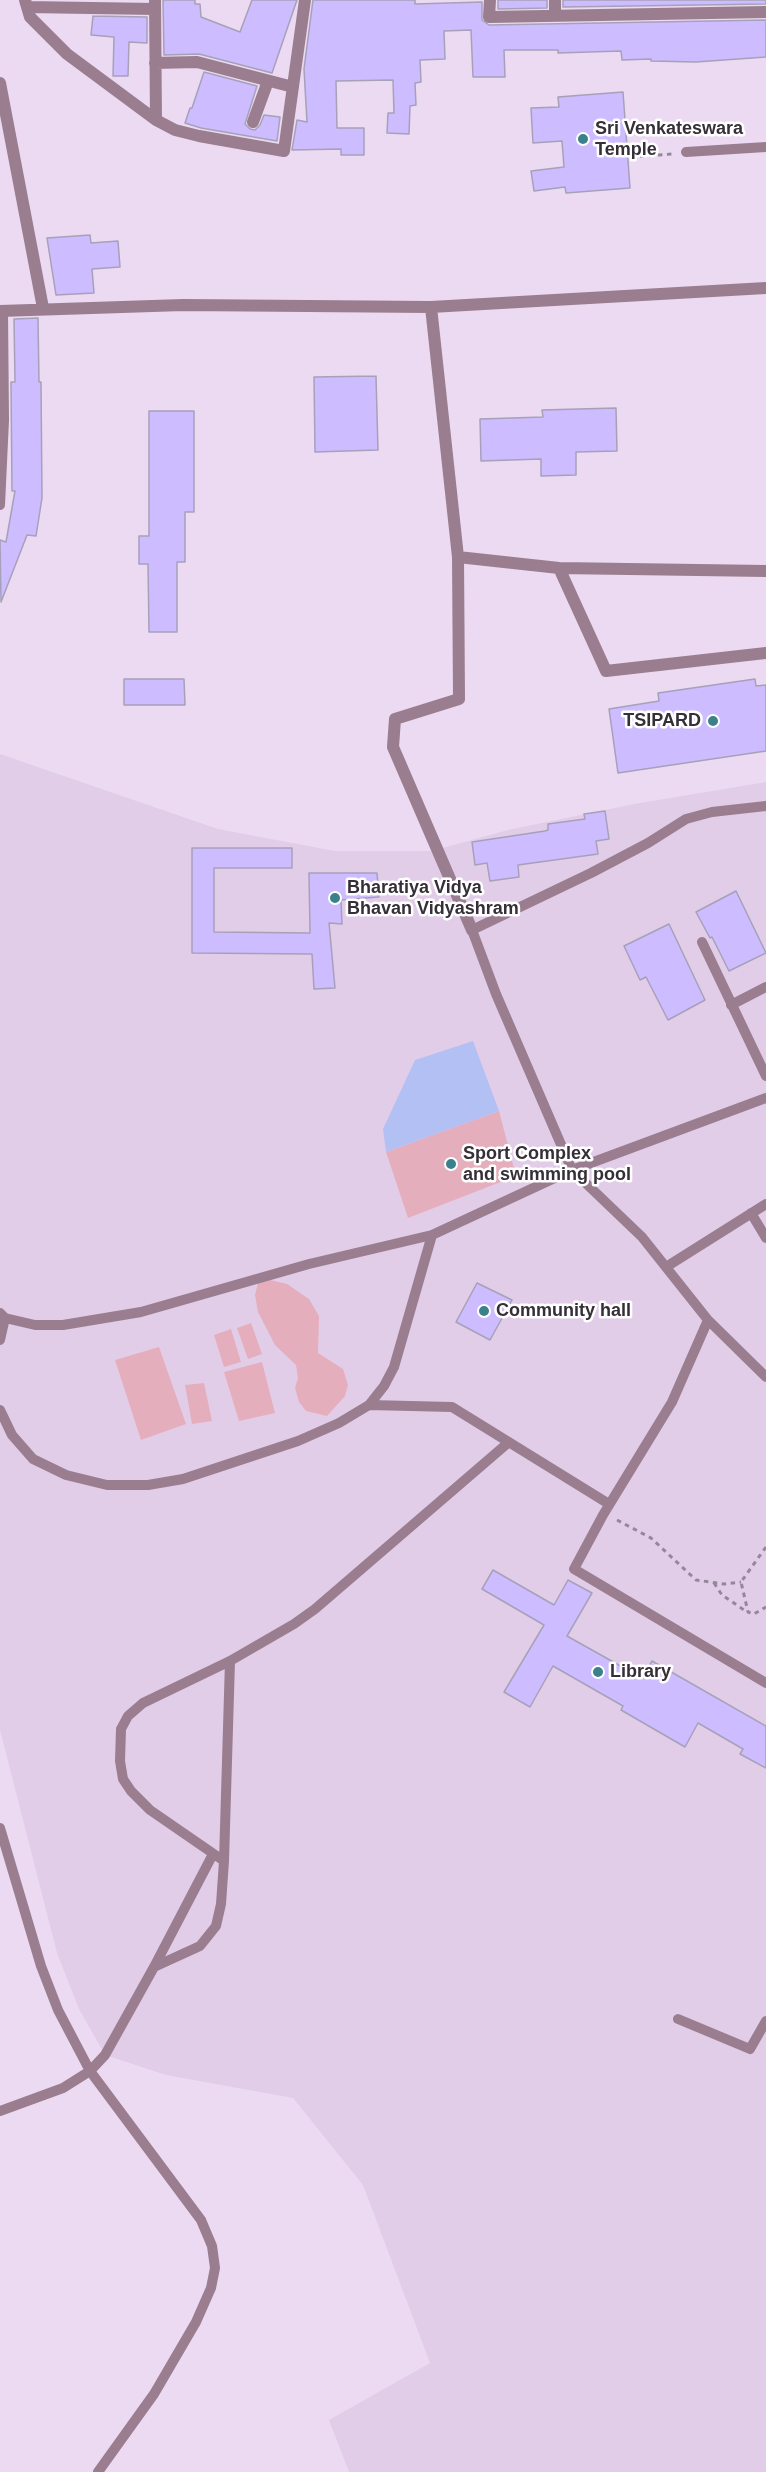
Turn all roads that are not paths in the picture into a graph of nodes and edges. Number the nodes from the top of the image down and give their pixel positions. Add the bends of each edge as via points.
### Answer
1 (305, 0) edge
2 (489, 0) edge
3 (555, 0) edge
4 (26, 4) edge
5 (155, 4) edge
6 (766, 12) edge
7 (555, 15) junction
8 (155, 63) junction
9 (268, 81) junction
10 (0, 83) edge
11 (293, 87) junction
12 (156, 120) junction
13 (253, 122) dead end
14 (766, 147) edge
15 (686, 152) road end
16 (766, 288) edge
17 (431, 307) junction
18 (43, 308) junction
19 (1, 311) edge
20 (0, 505) edge
21 (458, 557) junction
22 (559, 568) junction
23 (766, 572) edge
24 (766, 653) edge
25 (766, 806) edge
26 (472, 930) junction
27 (702, 942) dead end
28 (766, 987) edge
29 (731, 1005) junction
30 (766, 1076) edge
31 (766, 1098) edge
32 (572, 1170) junction
33 (766, 1204) edge
34 (751, 1213) junction
35 (432, 1235) junction
36 (766, 1238) edge
37 (666, 1268) junction
38 (3, 1315) edge
39 (708, 1320) junction
40 (0, 1340) edge
41 (766, 1377) edge
42 (369, 1405) junction
43 (0, 1410) edge
44 (509, 1442) junction
45 (609, 1504) junction
46 (230, 1661) junction
47 (766, 1683) edge
48 (0, 1828) edge
49 (213, 1854) junction
50 (224, 1861) junction
51 (154, 1967) junction
52 (678, 2019) dead end
53 (766, 2021) edge
54 (90, 2071) junction
55 (0, 2111) edge
56 (98, 2472) edge

1 - 11 street
2 - 7 street via 489,17
3 - 7 street
4 - 5 street
4 - 12 street via 30,17 67,54
5 - 8 street
6 - 7 street
8 - 9 street via 197,62
8 - 12 street
9 - 11 street
9 - 13 street
10 - 18 street
11 - 12 street via 284,151 199,136
14 - 15 lane
16 - 17 street
17 - 18 street
17 - 21 street
18 - 19 street
19 - 20 lane via 4,420
21 - 22 street
21 - 26 street via 459,699 395,719 393,747
22 - 23 street
22 - 24 street via 606,671
25 - 26 lane via 686,819 591,873
26 - 32 lane
27 - 29 lane
28 - 29 lane
29 - 30 lane
31 - 32 lane
32 - 35 lane
32 - 37 lane via 642,1237
33 - 34 lane
34 - 36 lane
34 - 37 lane
35 - 38 lane via 309,1264 141,1312 63,1325 35,1325
35 - 42 lane via 394,1367
37 - 39 lane
38 - 40 lane
39 - 41 lane
39 - 45 lane via 672,1402
42 - 43 lane via 298,1441 183,1479 148,1485 107,1485 66,1475 33,1459 12,1435
42 - 44 lane via 452,1407
44 - 45 lane
44 - 46 lane via 315,1609
45 - 47 lane via 574,1569
46 - 49 lane via 143,1703 128,1716 121,1729 120,1761 123,1779 131,1791 150,1810
46 - 50 lane
48 - 54 lane via 40,1966
49 - 50 lane
49 - 51 lane
50 - 51 lane via 221,1904 209,1937 200,1946
51 - 54 lane via 105,2055
52 - 53 lane via 750,2049
54 - 55 lane via 63,2088
54 - 56 lane via 201,2220 212,2246 215,2268 196,2322 154,2394

